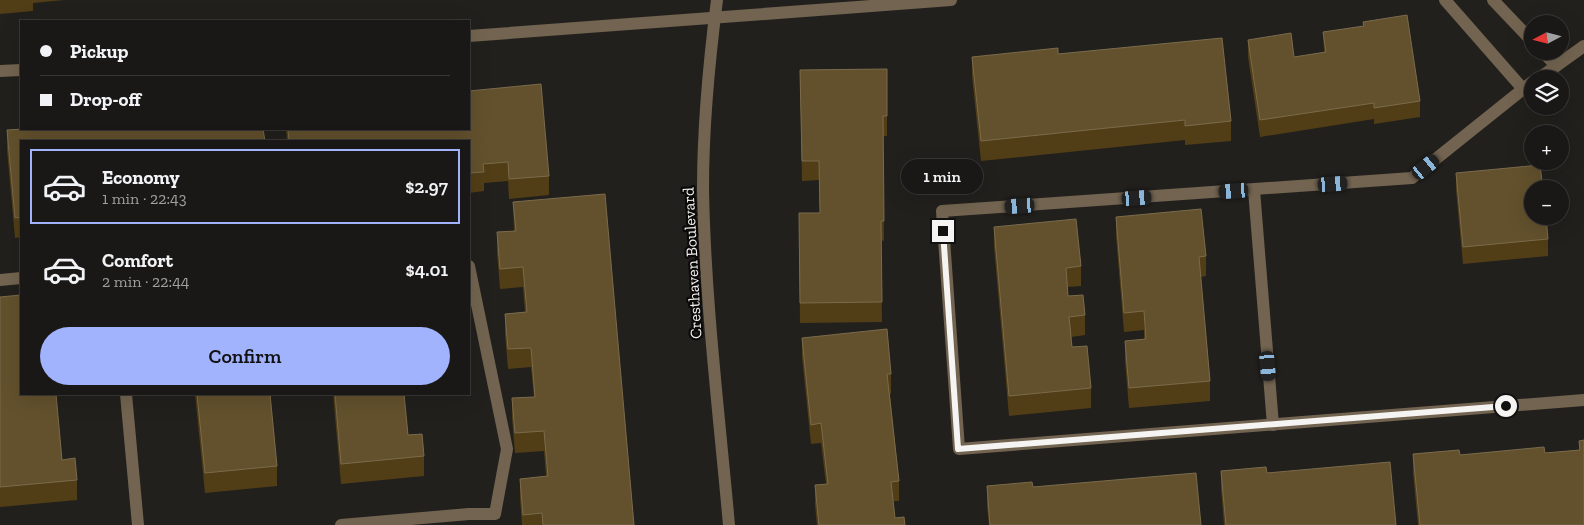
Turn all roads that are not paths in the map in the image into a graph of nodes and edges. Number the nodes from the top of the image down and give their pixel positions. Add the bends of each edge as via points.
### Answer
1 (717, 0) edge
2 (951, 0) edge
3 (1445, 0) edge
4 (1493, 0) edge
5 (715, 18) junction
6 (1524, 33) edge
7 (470, 36) edge
8 (1584, 46) edge
9 (1550, 60) edge
10 (1556, 66) junction
11 (20, 70) edge
12 (1550, 70) edge
13 (0, 71) edge
14 (1524, 82) edge
15 (1524, 89) edge
16 (1254, 190) junction
17 (470, 271) edge
18 (20, 278) edge
19 (0, 280) edge
20 (126, 395) edge
21 (1584, 400) edge
22 (1272, 424) junction
23 (138, 525) edge
24 (341, 525) edge
25 (729, 525) edge

1 - 5 street, Cresthaven Boulevard
2 - 5 street
3 - 14 street
4 - 6 street
5 - 7 street
5 - 25 street, Cresthaven Boulevard via 706,94 703,188
8 - 10 street
9 - 10 street
10 - 12 street
11 - 13 street
15 - 16 street via 1412,178
16 - 22 street
16 - 22 street via 942,211 958,449
17 - 24 street via 507,449 495,514
18 - 19 street
20 - 23 street
21 - 22 street

